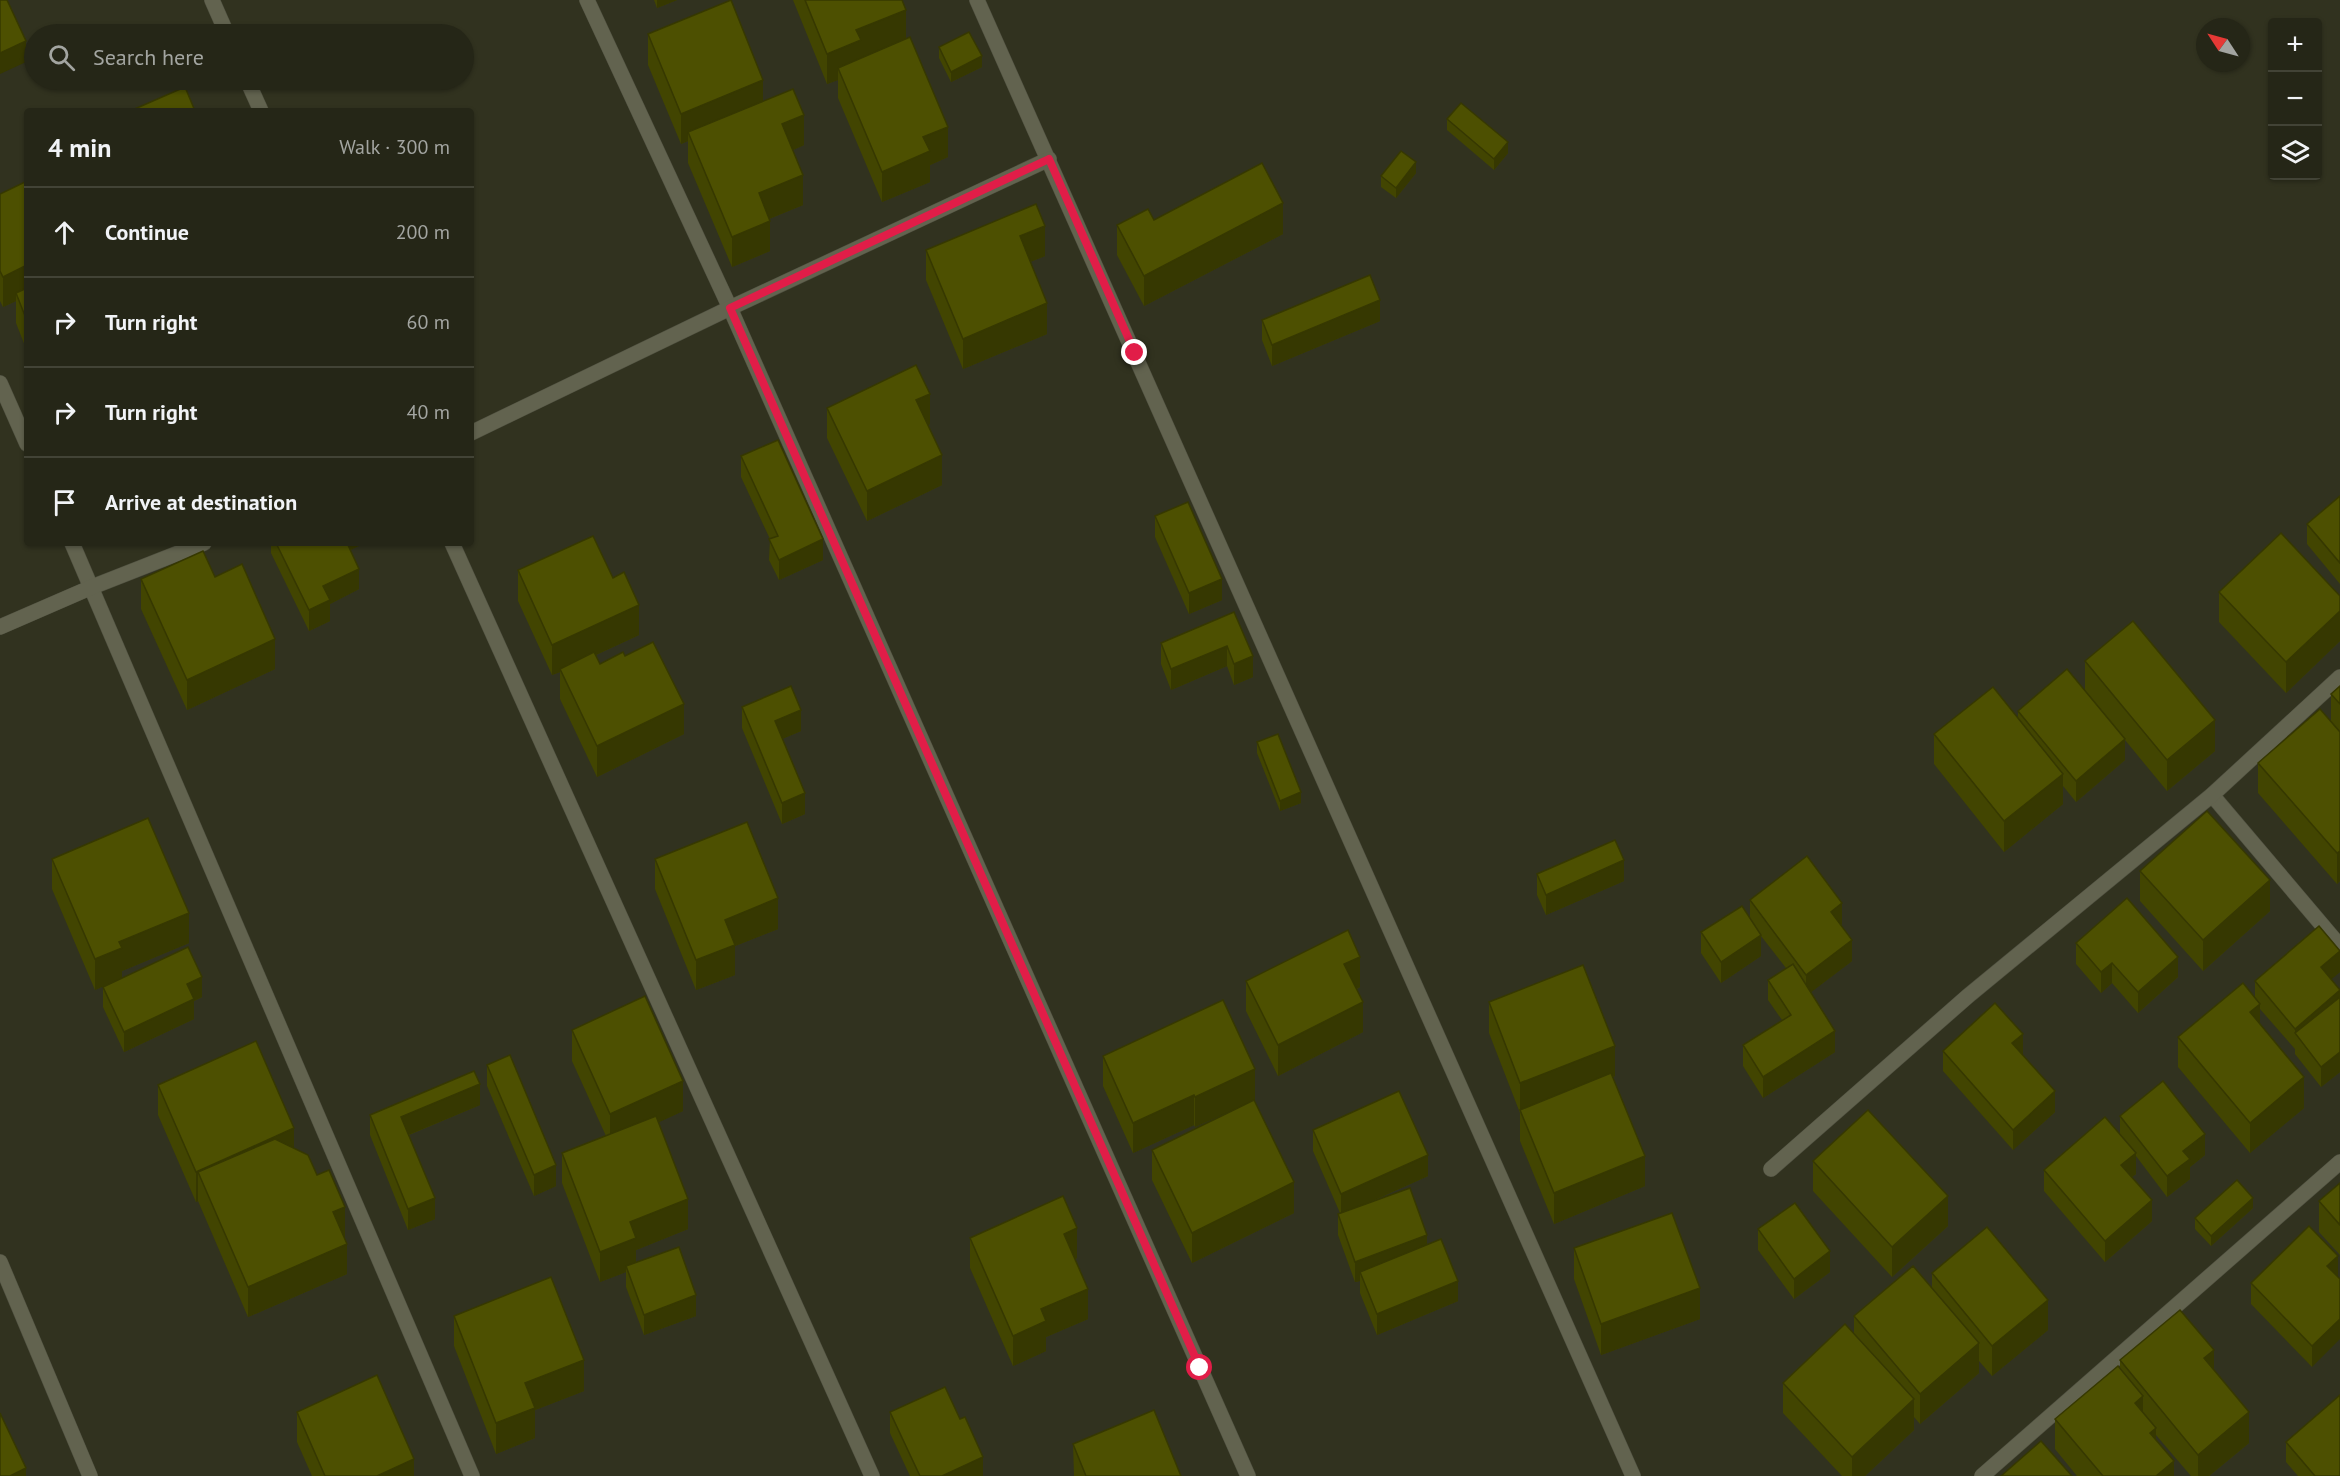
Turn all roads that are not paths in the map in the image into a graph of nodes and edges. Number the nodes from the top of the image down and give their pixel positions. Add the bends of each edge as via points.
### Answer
1 (212, 0) edge
2 (587, 0) edge
3 (977, 0) edge
4 (223, 24) edge
5 (252, 90) edge
6 (260, 108) edge
7 (1049, 159) junction
8 (730, 308) junction
9 (0, 384) edge
10 (474, 432) edge
11 (24, 437) edge
12 (73, 546) edge
13 (196, 546) edge
14 (453, 546) edge
15 (92, 587) junction
16 (0, 627) edge
17 (2340, 677) edge
18 (2211, 795) junction
19 (2340, 946) edge
20 (2340, 1162) edge
21 (1772, 1169) dead end
22 (0, 1262) edge
23 (90, 1476) edge
24 (472, 1476) edge
25 (872, 1476) edge
26 (1248, 1476) edge
27 (1633, 1476) edge
28 (1982, 1476) edge

1 - 4 street
2 - 8 street
3 - 7 street
5 - 6 street
7 - 8 street
7 - 27 street
8 - 10 street
8 - 26 street
9 - 11 street
12 - 15 street
13 - 15 street
14 - 25 street
15 - 16 street
15 - 24 street
17 - 18 street
18 - 19 street
18 - 21 street via 1968,996
20 - 28 street
22 - 23 street

